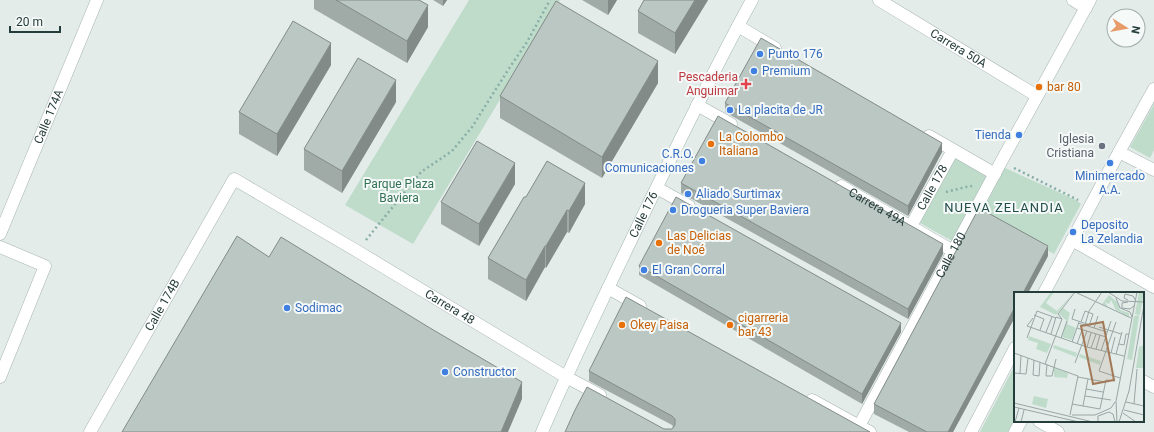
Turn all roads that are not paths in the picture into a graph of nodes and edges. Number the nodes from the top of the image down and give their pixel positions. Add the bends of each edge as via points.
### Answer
1 (97, 0) edge
2 (752, 0) edge
3 (879, 0) edge
4 (1073, 0) edge
5 (1088, 4) edge
6 (738, 26) junction
7 (786, 54) edge
8 (1154, 89) edge
9 (1037, 96) junction
10 (697, 106) junction
11 (739, 129) edge
12 (918, 130) edge
13 (953, 150) junction
14 (1119, 152) junction
15 (1153, 168) edge
16 (995, 174) junction
17 (234, 179) joint
18 (828, 179) edge
19 (657, 188) junction
20 (698, 211) edge
21 (911, 226) junction
22 (0, 234) edge
23 (1072, 240) junction
24 (0, 247) edge
25 (953, 251) junction
26 (1154, 287) edge
27 (608, 288) junction
28 (1045, 292) edge
29 (650, 311) edge
30 (1014, 350) edge
31 (0, 377) edge
32 (566, 377) junction
33 (1144, 382) edge
34 (1154, 387) edge
35 (803, 395) edge
36 (613, 403) edge
37 (1020, 422) edge
38 (1041, 422) edge
39 (859, 426) junction
40 (90, 432) edge
41 (542, 432) edge
42 (870, 432) edge
43 (971, 432) edge
44 (1015, 432) edge
45 (1058, 432) edge

1 - 22 street, Calle 174A
2 - 6 street, Calle 176
3 - 9 street, Carrera 50A
4 - 5 street
5 - 9 street, Calle 180
6 - 7 street
6 - 10 street, Calle 176
8 - 14 street
9 - 16 street, Calle 180
10 - 11 street
10 - 19 street, Calle 176
12 - 13 street
13 - 16 street
13 - 21 street, Calle 178
14 - 15 street
14 - 23 street
16 - 25 street, Calle 180
17 - 32 street, Carrera 48
17 - 40 street, Calle 174B
18 - 21 street, Carrera 49A
19 - 20 street
19 - 27 street, Calle 176
21 - 25 street, Carrera 49A
23 - 26 street
23 - 28 street
24 - 31 street via 44,266
25 - 39 street, Calle 180 via 907,327
27 - 29 street
27 - 32 street, Calle 176
30 - 43 street
32 - 36 street, Carrera 48
32 - 41 street, Calle 176
33 - 34 street
35 - 39 street
37 - 44 street
38 - 45 street
39 - 42 street

